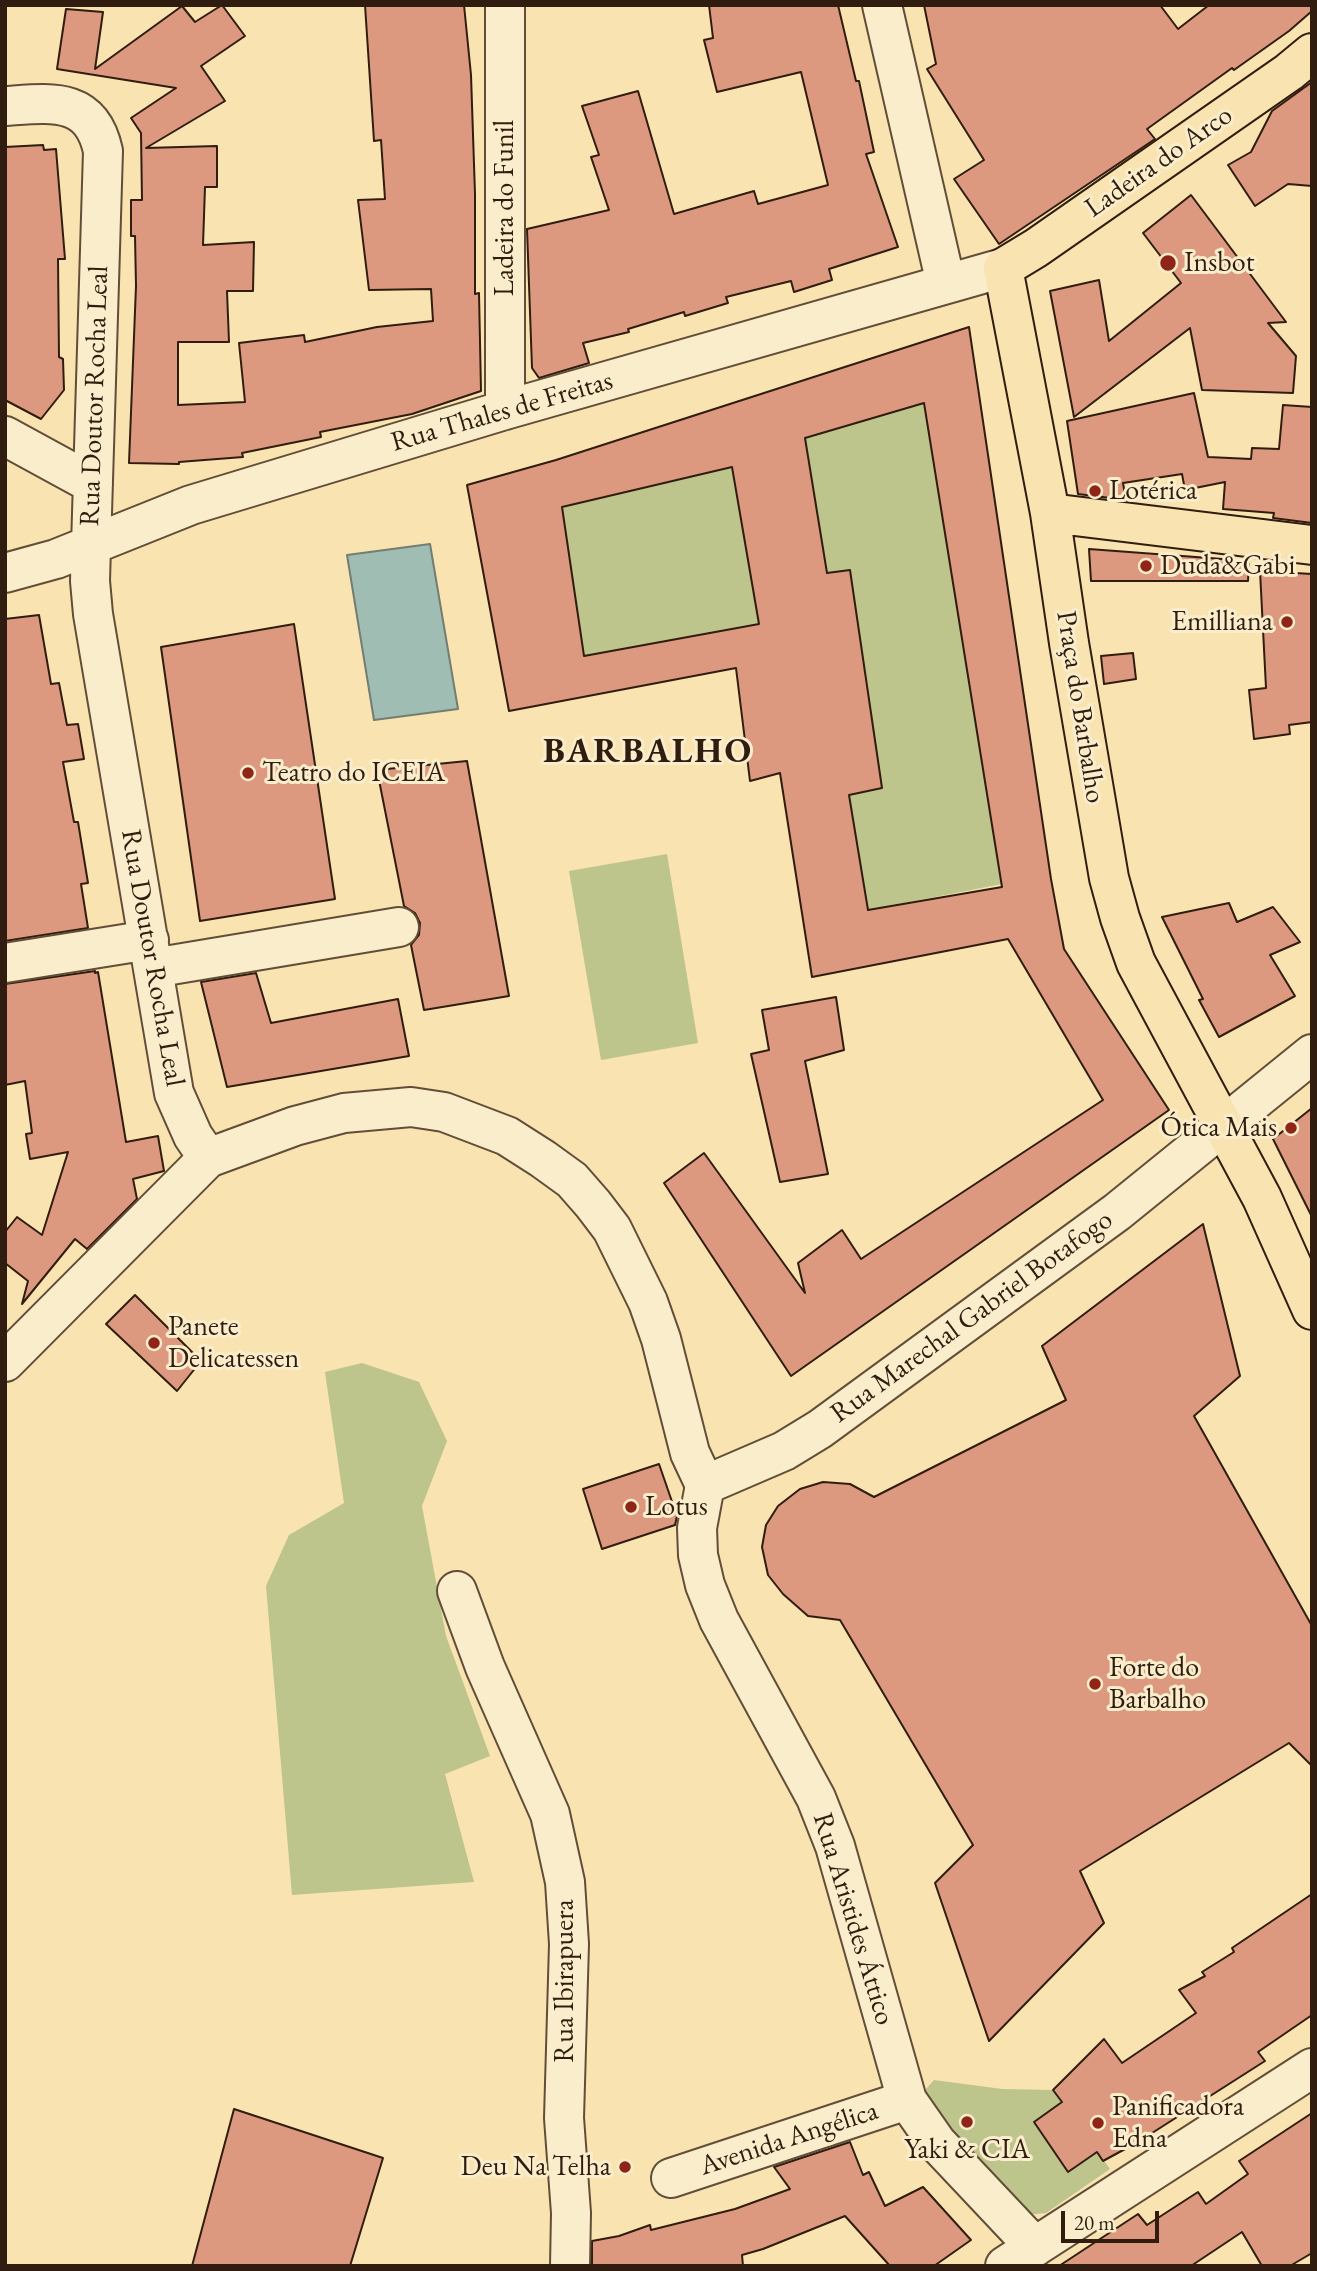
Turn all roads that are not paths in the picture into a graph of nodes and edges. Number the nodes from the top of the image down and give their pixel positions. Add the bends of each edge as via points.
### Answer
1 (505, 5) edge
2 (882, 5) edge
3 (1304, 66) edge
4 (5, 106) edge
5 (1003, 268) junction
6 (946, 284) junction
7 (505, 410) junction
8 (5, 436) edge
9 (93, 484) junction
10 (1050, 513) junction
11 (1312, 545) edge
12 (91, 546) junction
13 (5, 573) edge
14 (399, 927) dead end
15 (151, 954) junction
16 (5, 963) edge
17 (1312, 1054) edge
18 (1223, 1124) junction
19 (208, 1158) junction
20 (1312, 1310) edge
21 (5, 1362) edge
22 (705, 1485) junction
23 (457, 1591) dead end
24 (1312, 2068) edge
25 (907, 2100) junction
26 (671, 2178) dead end
27 (1020, 2256) edge
28 (570, 2266) edge

1 - 7 street, Ladeira do Funil
2 - 6 street
3 - 5 main road, Ladeira do Arco
4 - 9 street, Rua Doutor Rocha Leal via 52,103 74,108 99,132 103,151
5 - 6 street, Rua Thales de Freitas
5 - 10 main road, Praça do Barbalho
6 - 7 street, Rua Thales de Freitas
7 - 12 street, Rua Thales de Freitas via 191,505
8 - 9 street
9 - 12 street, Rua Doutor Rocha Leal
10 - 11 main road
10 - 18 main road, Praça do Barbalho via 1119,918 1136,964
12 - 13 street, Rua Thales de Freitas
12 - 15 street, Rua Doutor Rocha Leal via 93,614
14 - 15 street
15 - 16 street
15 - 19 street, Rua Doutor Rocha Leal via 174,1093
17 - 18 street, Rua Marechal Gabriel Botafogo
18 - 20 main road, Praça do Barbalho
18 - 22 street, Rua Marechal Gabriel Botafogo via 1116,1212 820,1429 784,1451
19 - 21 street
19 - 22 street via 344,1113 411,1107 469,1121 507,1136 543,1159 572,1180 593,1204 630,1262 661,1339 690,1452
22 - 25 street, Rua Aristides Áttico via 696,1528 705,1585 719,1620 816,1798 835,1846
23 - 28 street, Rua Ibirapuera via 550,1814 565,1882 569,1944 564,2118
24 - 27 street, Rua Aristides Áttico
25 - 26 street, Avenida Angélica
25 - 27 street, Rua Aristides Áttico

